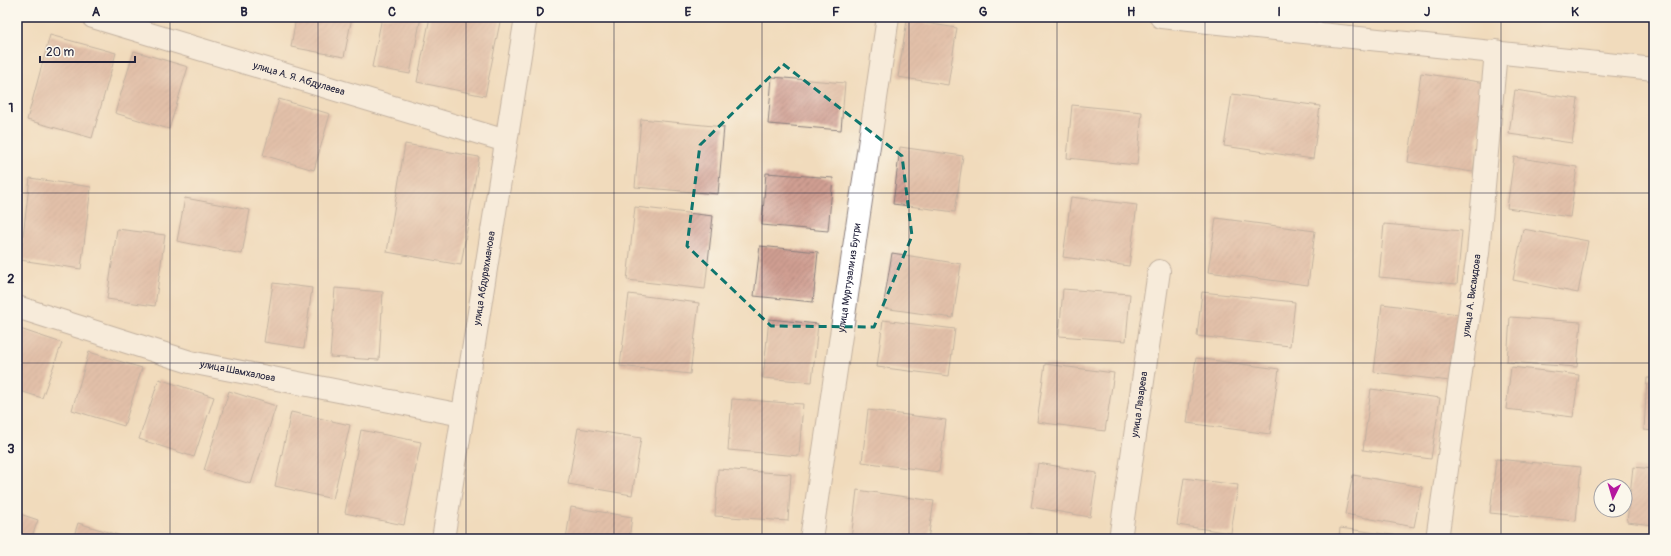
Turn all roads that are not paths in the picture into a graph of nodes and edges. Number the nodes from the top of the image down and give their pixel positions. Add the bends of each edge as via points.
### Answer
1 (93, 17) edge
2 (526, 17) edge
3 (888, 17) edge
4 (1161, 17) edge
5 (1496, 51) junction
6 (1654, 69) edge
7 (506, 141) junction
8 (1159, 271) dead end
9 (17, 307) edge
10 (462, 416) junction
11 (443, 539) edge
12 (812, 539) edge
13 (1120, 539) edge
14 (1437, 539) edge

1 - 7 street, улица А. Я. Абдулаева
2 - 7 street, улица Абдурахманова
3 - 12 street, улица Муртузали из Бутри
4 - 5 street
5 - 6 street
5 - 14 street, улица А. Висаидова via 1478,253
7 - 10 street, улица Абдурахманова
8 - 13 street, улица Лазарева
9 - 10 street, улица Шамхалова via 190,362
10 - 11 street, улица Абдурахманова

